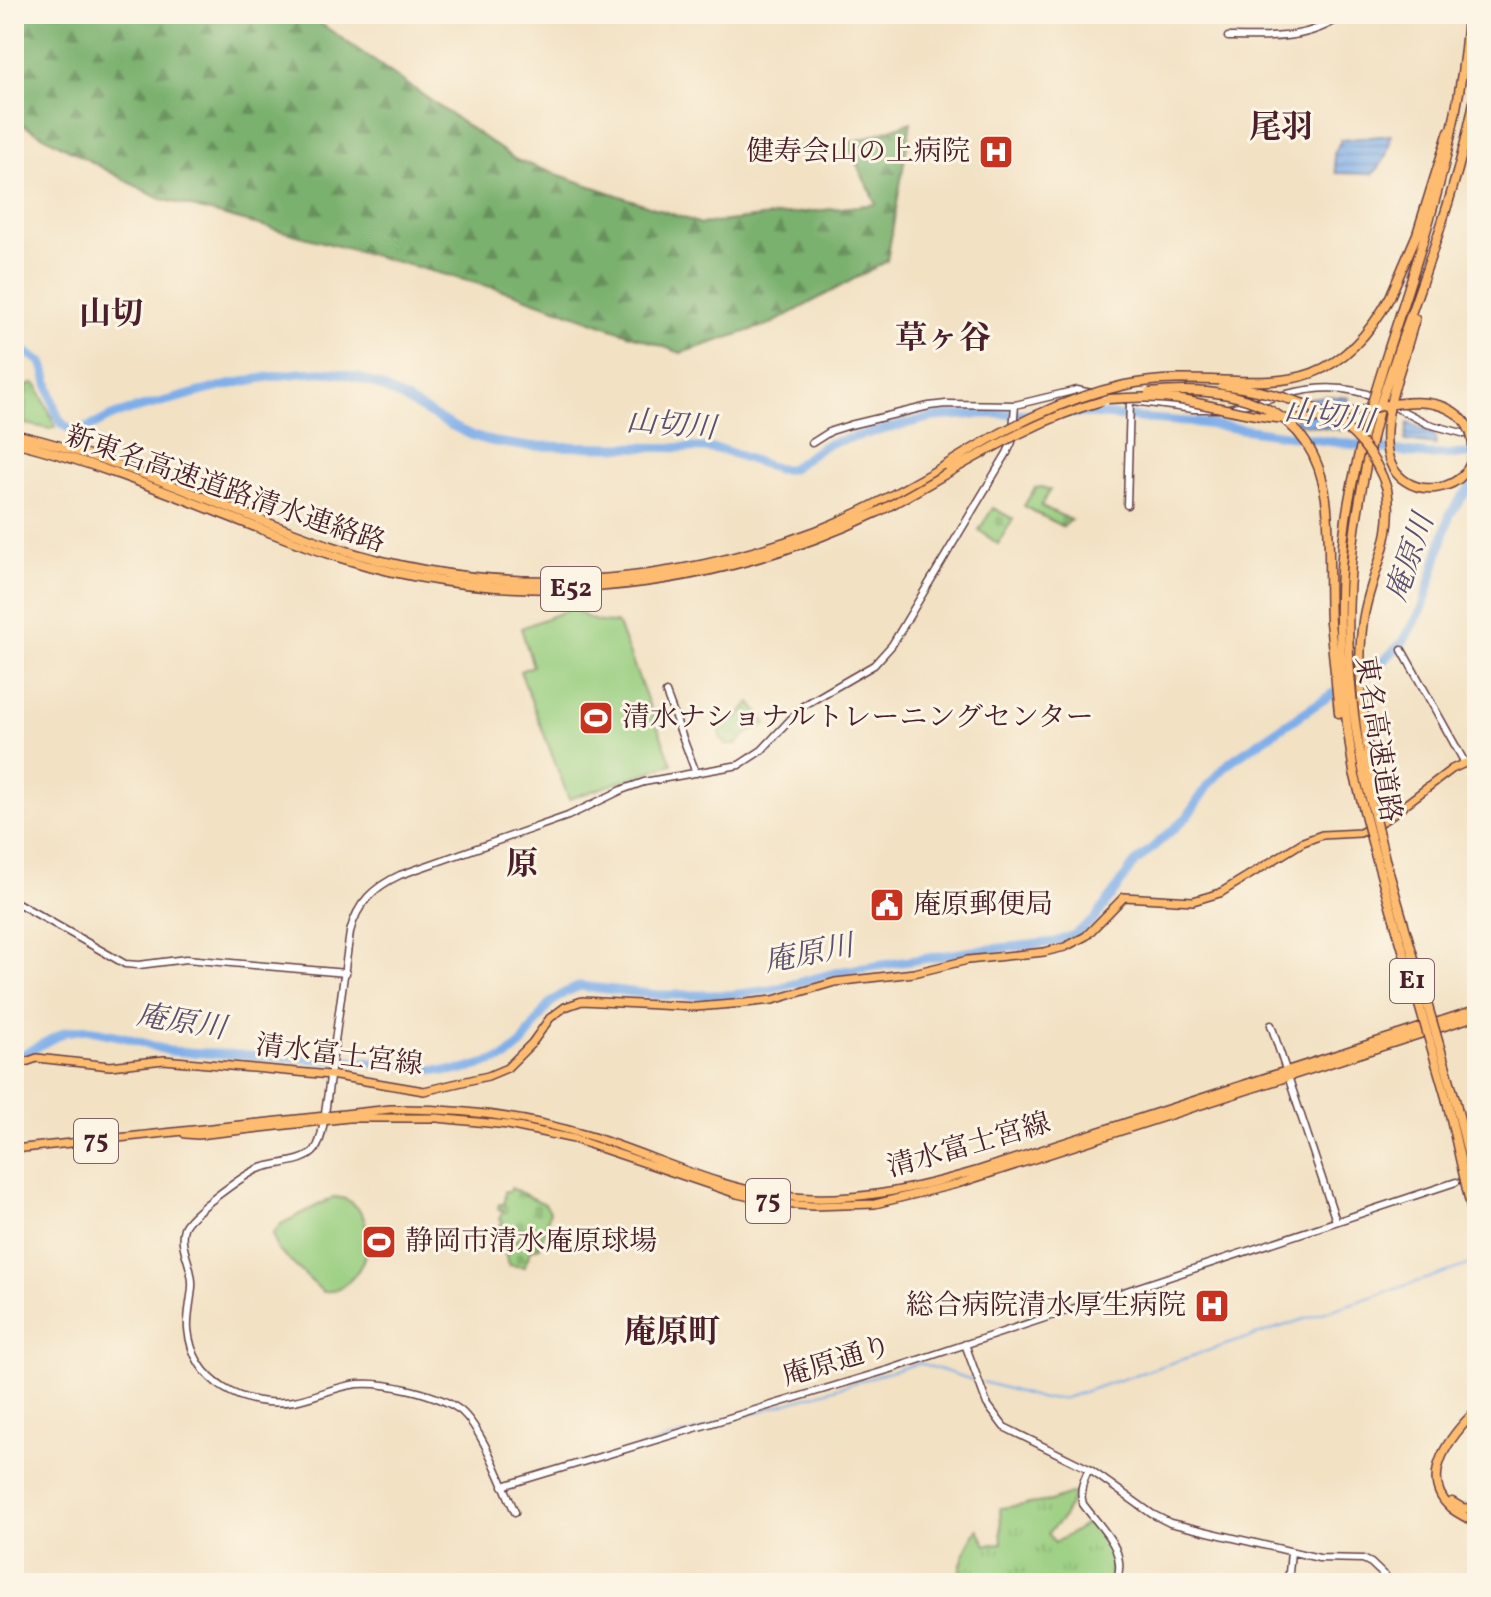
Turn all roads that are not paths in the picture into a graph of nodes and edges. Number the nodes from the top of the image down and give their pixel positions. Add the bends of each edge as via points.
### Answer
1 (1345, 14) edge
2 (1468, 14) edge
3 (1228, 37) dead end
4 (1477, 86) edge
5 (1432, 200) junction
6 (1397, 351) junction
7 (1083, 398) junction
8 (1105, 400) junction
9 (1015, 405) junction
10 (1130, 405) junction
11 (14, 434) edge
12 (1477, 437) edge
13 (14, 442) edge
14 (812, 443) dead end
15 (138, 477) junction
16 (1127, 505) dead end
17 (820, 534) junction
18 (1339, 623) junction
19 (1402, 650) dead end
20 (666, 693) dead end
21 (1355, 745) junction
22 (1465, 763) junction
23 (1477, 763) edge
24 (1362, 770) junction
25 (696, 773) junction
26 (14, 901) edge
27 (346, 973) junction
28 (1477, 1009) edge
29 (1477, 1016) edge
30 (1271, 1025) dead end
31 (14, 1066) edge
32 (1287, 1072) junction
33 (330, 1075) junction
34 (1453, 1102) junction
35 (325, 1118) junction
36 (14, 1149) edge
37 (1477, 1163) edge
38 (1456, 1182) dead end
39 (1477, 1191) edge
40 (1336, 1221) junction
41 (1477, 1234) edge
42 (965, 1344) junction
43 (1477, 1410) edge
44 (1477, 1416) edge
45 (1089, 1469) junction
46 (503, 1486) junction
47 (1477, 1509) edge
48 (515, 1512) dead end
49 (1477, 1523) edge
50 (1291, 1552) junction
51 (1116, 1583) edge
52 (1288, 1583) edge
53 (1392, 1583) edge

1 - 3 street via 1297,36
2 - 5 highway, 東名高速道路 via 1456,121
4 - 6 highway, 東名高速道路 via 1448,204
5 - 6 highway, 東名高速道路 via 1400,314
5 - 7 highway, bridge via 1374,325 1336,363 1306,376 1264,382 1171,378
6 - 8 highway, bridge via 1401,365 1399,376 1393,399 1391,411 1389,418 1387,451 1407,482 1438,489 1463,475 1473,443 1457,413 1433,403 1399,404 1386,407 1360,412 1315,418 1279,419 1171,398
6 - 18 highway, 東名高速道路 / E1, bridge via 1376,404 1346,518
7 - 17 highway, 新東名高速道路清水連絡路 / E52, bridge via 1017,423
7 - 21 highway, bridge via 1158,384 1222,385 1285,398 1326,414 1362,441 1376,461 1390,506 1387,539 1362,628
8 - 17 highway, 新東名高速道路清水連絡路 / E52, bridge via 1020,431 878,512
8 - 18 highway, bridge via 1172,391 1221,393 1267,407 1293,427 1312,453 1326,498
9 - 10 street via 1077,390
9 - 14 street via 929,406 831,431
9 - 25 street via 1007,453 887,652 803,706 750,759
10 - 12 street via 1207,410 1336,388 1368,394 1428,424
10 - 16 street
11 - 15 highway, 新東名高速道路清水連絡路 / E52
13 - 15 highway, 新東名高速道路清水連絡路 / E52
15 - 17 highway, 新東名高速道路清水連絡路 / E52 via 373,558 499,579 609,579 677,570
15 - 17 highway, 新東名高速道路清水連絡路 / E52 via 318,550 394,572 514,588 628,586 714,571
18 - 21 highway, 東名高速道路 / E1
18 - 21 highway, 東名高速道路 / E1 via 1338,679
19 - 22 street
20 - 25 street
21 - 24 highway, 東名高速道路 / E1
22 - 23 main road, 清水富士宮線
22 - 33 main road, 清水富士宮線 via 1360,833 1303,842 1220,893 1193,901 1124,897 1086,936 1065,947 835,982 747,1003 696,1007 582,1001 550,1018 507,1068 433,1090
24 - 34 highway, 東名高速道路 / E1, bridge
24 - 34 highway, 東名高速道路 / E1, bridge via 1377,861
25 - 27 street via 624,789 568,816 388,880 355,915
26 - 27 street via 125,964 186,959
27 - 33 street
28 - 32 main road, 清水富士宮線 / 75
29 - 32 main road, 清水富士宮線 / 75
30 - 32 street
31 - 33 main road, 清水富士宮線 via 37,1058 110,1066 164,1060
32 - 35 main road, 清水富士宮線 / 75 via 947,1187 863,1204 759,1200 574,1139 508,1125 417,1117
32 - 40 street
33 - 35 street
34 - 37 highway
34 - 39 highway, 東名高速道路 / E1
34 - 41 highway, 東名高速道路 / E1
35 - 36 main road, 清水富士宮線 / 75 via 198,1135
35 - 46 street via 313,1153 250,1173 185,1225 183,1243 193,1277 188,1326 197,1360 223,1389 256,1401 294,1401 371,1384 444,1401 472,1421
38 - 40 street, 庵原通り
40 - 42 street, 庵原通り
42 - 45 street via 999,1422
42 - 46 street, 庵原通り
43 - 49 highway via 1450,1442 1436,1473 1444,1499
44 - 47 highway via 1451,1448 1441,1476 1454,1503
45 - 50 street via 1170,1523
45 - 51 street via 1081,1497 1119,1555
46 - 48 street
50 - 52 street
50 - 53 street via 1363,1559

